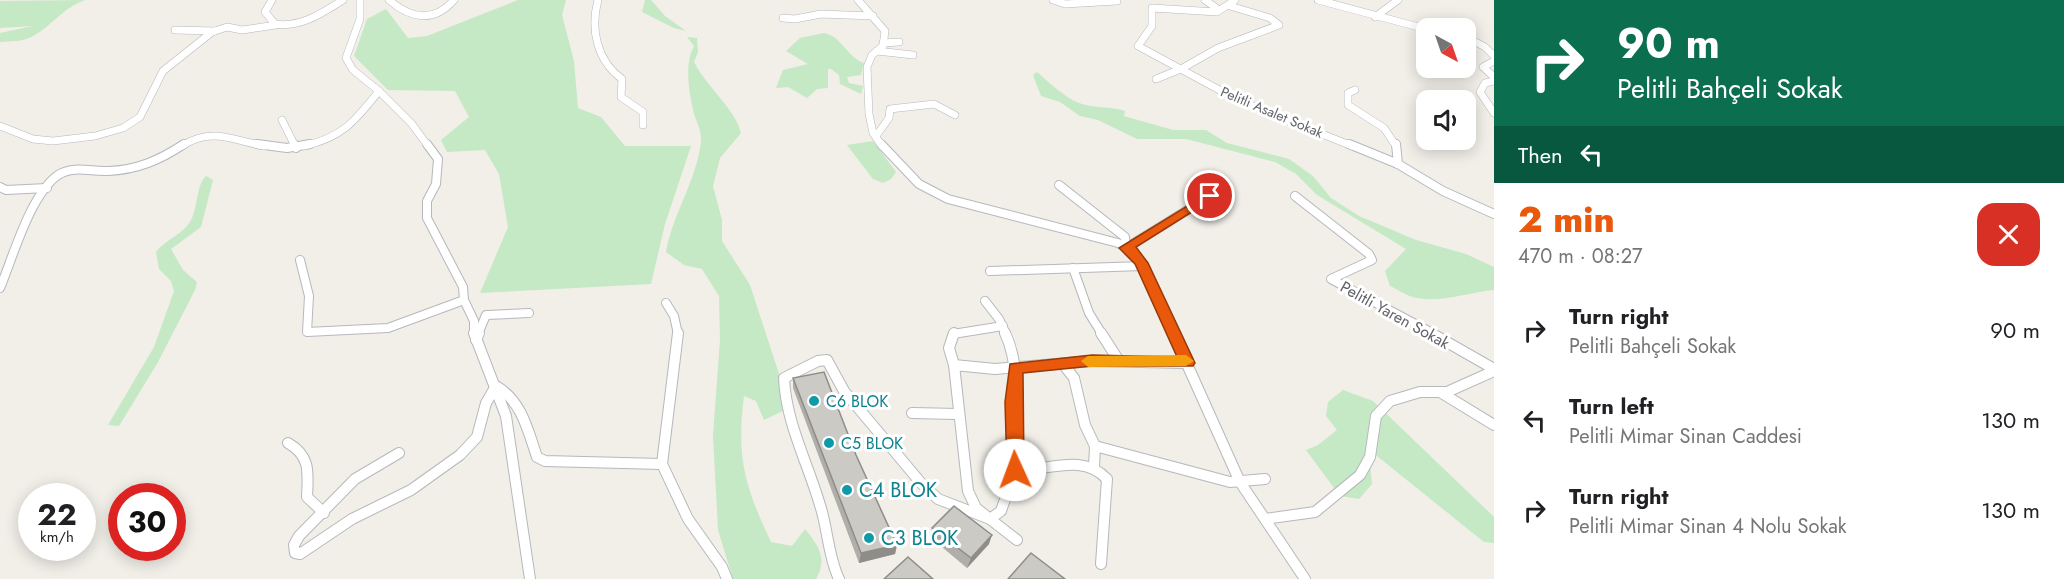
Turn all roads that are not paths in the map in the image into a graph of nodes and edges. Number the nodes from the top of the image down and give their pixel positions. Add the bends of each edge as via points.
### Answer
1 (272, 0) edge
2 (343, 0) edge
3 (360, 0) edge
4 (389, 0) edge
5 (454, 0) edge
6 (598, 0) edge
7 (858, 0) edge
8 (1053, 0) edge
9 (1205, 0) edge
10 (1318, 0) edge
11 (1398, 0) edge
12 (1116, 1) edge
13 (1333, 2) edge
14 (1232, 3) edge
15 (1219, 10) junction
16 (873, 16) junction
17 (1375, 17) junction
18 (783, 18) dead end
19 (276, 25) junction
20 (1416, 27) edge
21 (175, 30) dead end
22 (215, 31) junction
23 (899, 42) dead end
24 (1476, 43) edge
25 (880, 47) junction
26 (1493, 54) edge
27 (913, 55) dead end
28 (1494, 61) edge
29 (1181, 69) junction
30 (1156, 79) dead end
31 (1494, 79) edge
32 (1355, 90) dead end
33 (379, 91) junction
34 (1494, 112) edge
35 (955, 115) dead end
36 (282, 120) dead end
37 (643, 125) dead end
38 (0, 126) edge
39 (876, 136) junction
40 (296, 148) junction
41 (1398, 164) junction
42 (1059, 184) dead end
43 (0, 187) edge
44 (47, 188) junction
45 (1210, 196) dead end
46 (1295, 196) dead end
47 (1494, 214) edge
48 (1126, 248) junction
49 (300, 260) dead end
50 (1143, 266) junction
51 (1073, 268) junction
52 (990, 271) dead end
53 (0, 288) edge
54 (464, 300) junction
55 (985, 301) dead end
56 (666, 303) dead end
57 (529, 313) dead end
58 (1003, 326) junction
59 (476, 340) junction
60 (1119, 361) junction
61 (1187, 363) junction
62 (1063, 364) junction
63 (954, 365) junction
64 (1016, 368) junction
65 (1494, 370) edge
66 (496, 386) junction
67 (1440, 392) junction
68 (912, 413) dead end
69 (958, 414) junction
70 (1494, 425) edge
71 (288, 443) dead end
72 (1095, 446) junction
73 (399, 453) dead end
74 (662, 464) junction
75 (1094, 468) junction
76 (1015, 470) junction
77 (1265, 479) dead end
78 (1240, 482) junction
79 (324, 513) junction
80 (990, 519) junction
81 (1265, 519) junction
82 (1017, 540) dead end
83 (1101, 564) dead end
84 (530, 579) edge
85 (727, 579) edge
86 (839, 579) edge
87 (1305, 579) edge

1 - 19 street via 265,12
2 - 19 street via 305,21
3 - 33 street via 360,19 346,58 353,70
4 - 5 street via 408,15 418,16 444,10
6 - 37 street via 593,21 597,45 614,75 622,79 621,97 643,112
7 - 16 street
8 - 12 street via 1065,4
9 - 15 street
10 - 13 street
11 - 17 street
13 - 17 street
14 - 15 street, Pelitli Asalet Sokak
14 - 29 street via 1279,25 1218,48
15 - 29 street, Pelitli Asalet Sokak via 1204,14 1163,7 1150,10 1152,26 1138,45
16 - 18 street via 820,14
16 - 25 street via 885,31
17 - 20 street
19 - 22 street
21 - 22 street
22 - 38 street via 163,71 140,117 122,130 57,142 33,139
23 - 25 street
24 - 26 street
25 - 27 street
25 - 39 street via 868,61 866,73 868,114
28 - 31 street via 1483,67
29 - 30 street
29 - 41 street, Pelitli Asalet Sokak via 1238,100
31 - 34 street via 1485,83 1480,92
32 - 41 street via 1348,93 1348,105 1395,137
33 - 40 street via 363,114 338,133
33 - 54 street via 412,124 438,159 436,184 427,201 427,218 463,287
35 - 39 street via 934,104 890,109 889,118
36 - 40 street
39 - 48 street via 889,155 920,184 948,199
40 - 44 street via 277,149 228,135 206,135 152,163 109,171 67,170
41 - 47 street, Pelitli Asalet Sokak via 1443,191
42 - 48 street via 1125,237
43 - 44 street
44 - 53 street
45 - 48 street
46 - 65 street, Pelitli Yaren Sokak via 1372,260 1331,279
48 - 50 street via 1133,251
49 - 54 street via 306,274 310,311 307,332 388,328
50 - 51 street
50 - 61 street
51 - 52 street
51 - 60 street via 1089,313
54 - 59 street via 474,321
55 - 58 street
56 - 74 street via 677,325 678,354
57 - 59 street via 486,315
58 - 63 street via 955,332 950,337 949,357
58 - 64 street
59 - 66 street via 482,349 485,369
60 - 61 street
60 - 62 street
61 - 78 street
62 - 64 street
62 - 72 street via 1074,378 1085,425
63 - 64 street
63 - 69 street
64 - 76 street
65 - 67 street
66 - 74 street via 515,402 537,457 545,461
66 - 79 street via 486,403 477,437 460,455 411,490 352,519 300,554 295,553 299,536
66 - 84 street via 509,427
67 - 70 street
67 - 81 street via 1398,397 1381,409 1374,423 1366,466 1324,507 1301,515
68 - 69 street
69 - 80 street via 968,491 974,508
71 - 79 street via 306,455 307,497
72 - 75 street
72 - 78 street via 1191,474
73 - 79 street via 355,479
74 - 85 street via 669,485
75 - 76 street via 1059,464 1024,472
75 - 83 street via 1104,473 1109,483 1103,512
76 - 80 street via 1001,511
77 - 78 street
78 - 81 street
80 - 82 street
80 - 86 street via 945,502 921,483 844,391 833,367 826,360 819,361 784,378 784,388 796,438 822,509
81 - 87 street

